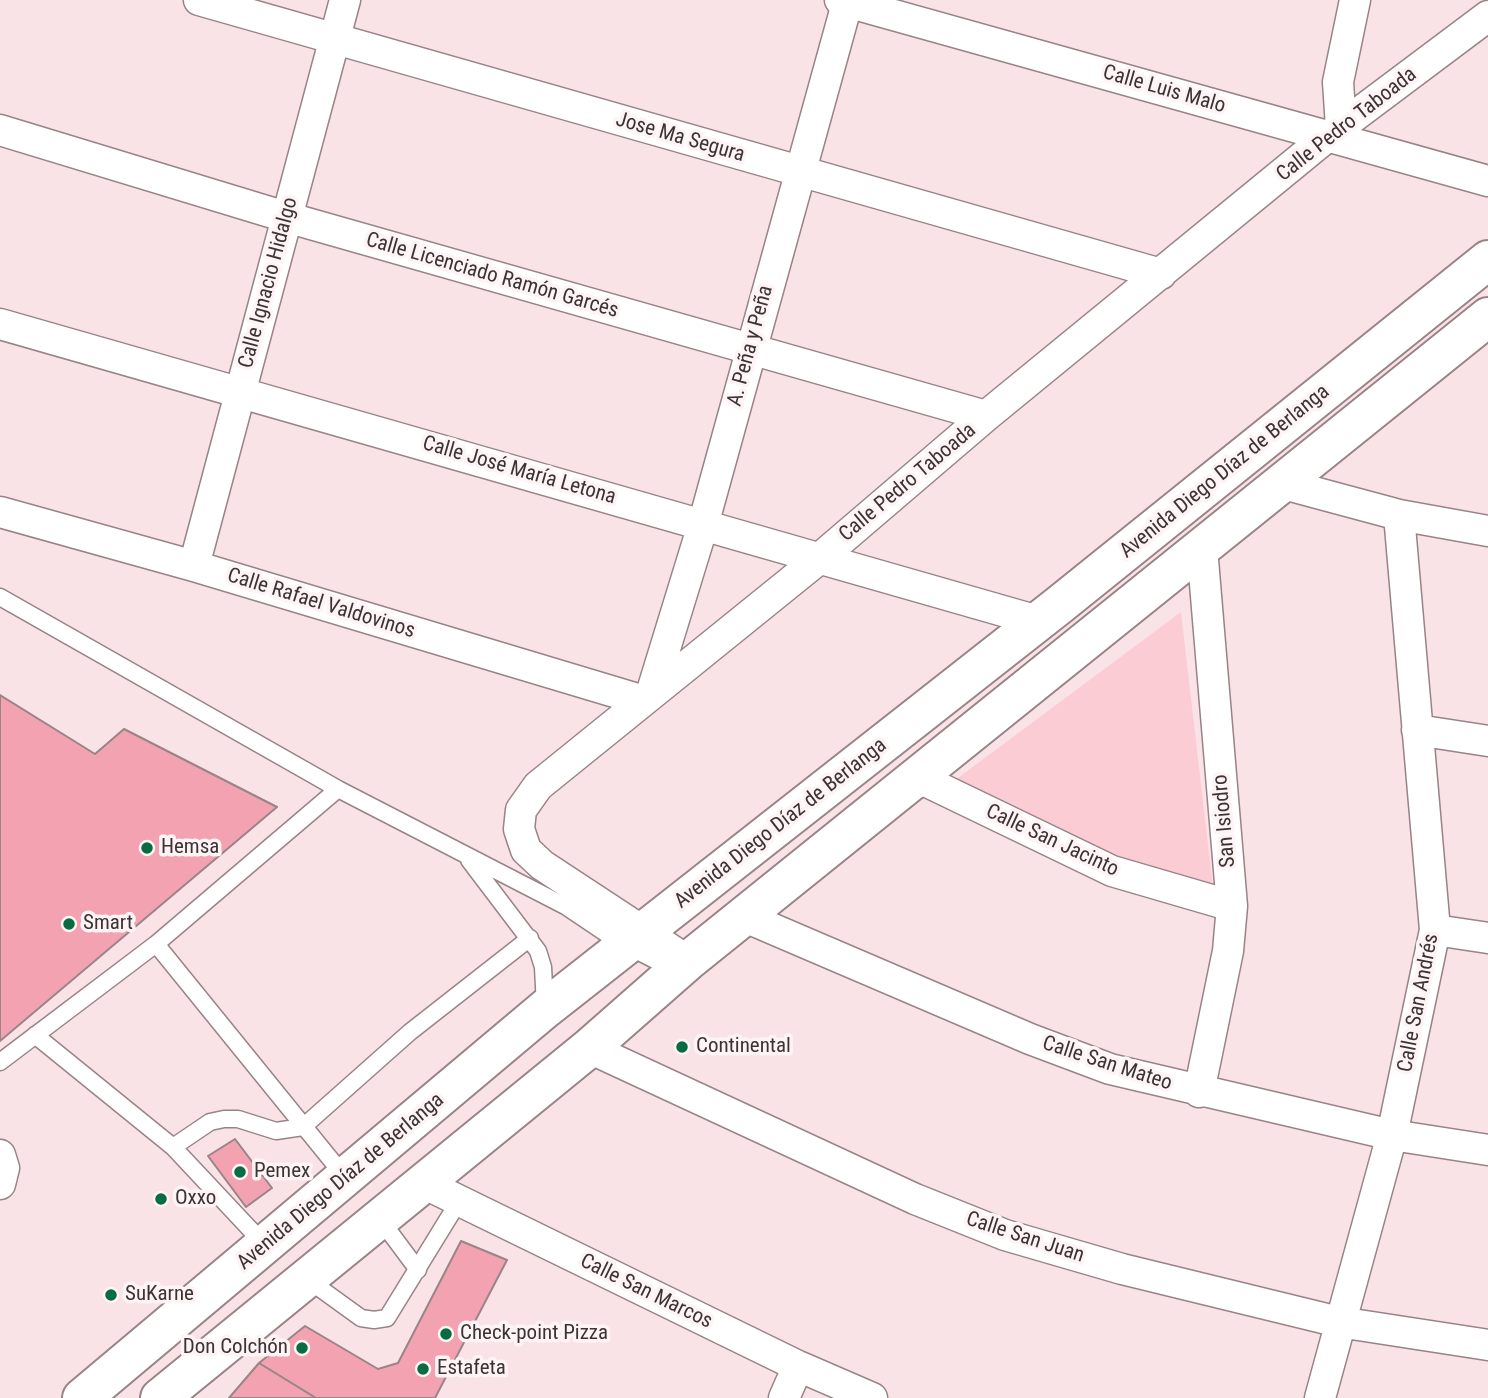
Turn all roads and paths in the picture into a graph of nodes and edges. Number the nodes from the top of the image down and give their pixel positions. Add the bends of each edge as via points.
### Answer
1 (199, 0) edge
2 (345, 0) edge
3 (1355, 0) edge
4 (845, 1) edge
5 (1488, 16) edge
6 (334, 40) junction
7 (0, 130) edge
8 (1335, 131) junction
9 (798, 173) junction
10 (1488, 181) edge
11 (286, 217) junction
12 (1488, 260) edge
13 (1161, 274) junction
14 (1488, 317) edge
15 (0, 324) edge
16 (751, 350) junction
17 (241, 390) junction
18 (986, 416) junction
19 (1280, 483) junction
20 (0, 512) edge
21 (1399, 515) junction
22 (703, 525) junction
23 (1488, 531) edge
24 (1202, 548) junction
25 (820, 558) junction
26 (194, 566) junction
27 (0, 597) edge
28 (1038, 621) junction
29 (646, 695) junction
30 (1418, 730) junction
31 (1488, 741) edge
32 (917, 777) junction
33 (338, 789) junction
34 (465, 856) junction
35 (575, 900) junction
36 (1232, 906) junction
37 (745, 916) junction
38 (1435, 930) junction
39 (530, 938) junction
40 (634, 938) junction
41 (1488, 938) edge
42 (156, 944) junction
43 (682, 966) junction
44 (545, 1009) junction
45 (35, 1035) junction
46 (589, 1048) junction
47 (0, 1062) edge
48 (1199, 1092) junction
49 (303, 1127) junction
50 (1392, 1135) junction
51 (173, 1147) junction
52 (1488, 1150) edge
53 (0, 1155) edge
54 (346, 1179) junction
55 (421, 1182) junction
56 (0, 1184) edge
57 (459, 1201) junction
58 (378, 1217) junction
59 (266, 1246) junction
60 (418, 1270) junction
61 (306, 1278) junction
62 (1339, 1322) junction
63 (1488, 1345) edge
64 (798, 1366) junction
65 (82, 1398) edge
66 (160, 1398) edge
67 (784, 1398) edge
68 (872, 1398) edge
69 (1321, 1398) edge

1 - 6 street, Jose Ma Segura
2 - 6 street, Calle Ignacio Hidalgo
3 - 8 street via 1338,82
4 - 8 street, Calle Luis Malo
4 - 9 street, A. Peña y Peña
5 - 8 street, Calle Pedro Taboada
6 - 9 street, Jose Ma Segura
6 - 11 street, Calle Ignacio Hidalgo
7 - 11 street, Calle Licenciado Ramón Garcés
8 - 10 street, Calle Luis Malo
8 - 13 street, Calle Pedro Taboada
9 - 13 street, Jose Ma Segura
9 - 16 street, A. Peña y Peña
11 - 16 street, Calle Licenciado Ramón Garcés
11 - 17 street, Calle Ignacio Hidalgo
12 - 28 main road, Avenida Diego Díaz de Berlanga
13 - 18 street, Calle Pedro Taboada
14 - 19 main road, Avenida Diego Díaz de Berlanga
15 - 17 street, Calle José María Letona
16 - 18 street, Calle Licenciado Ramón Garcés
16 - 22 street, A. Peña y Peña
17 - 22 street, Calle José María Letona
17 - 26 street, Calle Ignacio Hidalgo
18 - 25 street, Calle Pedro Taboada
19 - 21 street
19 - 24 main road, Avenida Diego Díaz de Berlanga
20 - 26 street, Calle Rafael Valdovinos
21 - 23 street
21 - 30 street, Calle San Andrés
22 - 25 street, Calle José María Letona
22 - 29 street, A. Peña y Peña
24 - 32 main road, Avenida Diego Díaz de Berlanga
24 - 36 street, San Isiodro
25 - 28 street, Calle José María Letona
25 - 29 street, Calle Pedro Taboada
26 - 29 street, Calle Rafael Valdovinos
27 - 33 lane
28 - 40 main road, Avenida Diego Díaz de Berlanga
29 - 35 street, Calle Pedro Taboada via 538,786 521,810 519,829 526,850
30 - 31 street
30 - 38 street, Calle San Andrés
32 - 36 street, Calle San Jacinto via 1112,872
32 - 37 main road, Avenida Diego Díaz de Berlanga
33 - 34 lane
33 - 42 lane
34 - 35 lane
34 - 39 lane
35 - 40 street, Calle Pedro Taboada
36 - 48 street, San Isiodro via 1228,951
37 - 43 main road, Avenida Diego Díaz de Berlanga
37 - 48 street, Calle San Mateo via 1030,1039 1110,1069
38 - 41 street
38 - 50 street, Calle San Andrés
39 - 44 lane via 543,967
39 - 49 lane via 410,1032
40 - 43 street, Calle Pedro Taboada
40 - 44 main road, Avenida Diego Díaz de Berlanga
42 - 45 lane
42 - 49 lane
43 - 46 main road, Avenida Diego Díaz de Berlanga
44 - 54 main road, Avenida Diego Díaz de Berlanga
45 - 47 lane
45 - 51 lane
46 - 55 main road, Avenida Diego Díaz de Berlanga
46 - 62 street, Calle San Juan via 915,1199 1006,1235 1122,1269
48 - 50 street, Calle San Mateo
49 - 51 lane via 276,1131 224,1119 210,1122
49 - 54 lane
50 - 52 street, Calle San Mateo
50 - 62 street, Calle San Andrés
51 - 59 lane
53 - 56 street via 4,1168
54 - 59 main road, Avenida Diego Díaz de Berlanga
55 - 57 street, Calle San Marcos
55 - 58 main road, Avenida Diego Díaz de Berlanga
57 - 60 lane
57 - 64 street, Calle San Marcos
58 - 60 lane
58 - 61 main road, Avenida Diego Díaz de Berlanga
59 - 65 main road, Avenida Diego Díaz de Berlanga
60 - 61 lane via 387,1318 374,1320 361,1318
61 - 66 main road, Avenida Diego Díaz de Berlanga
62 - 63 street, Calle San Juan
62 - 69 street, Calle San Andrés
64 - 67 street
64 - 68 street, Calle San Marcos

